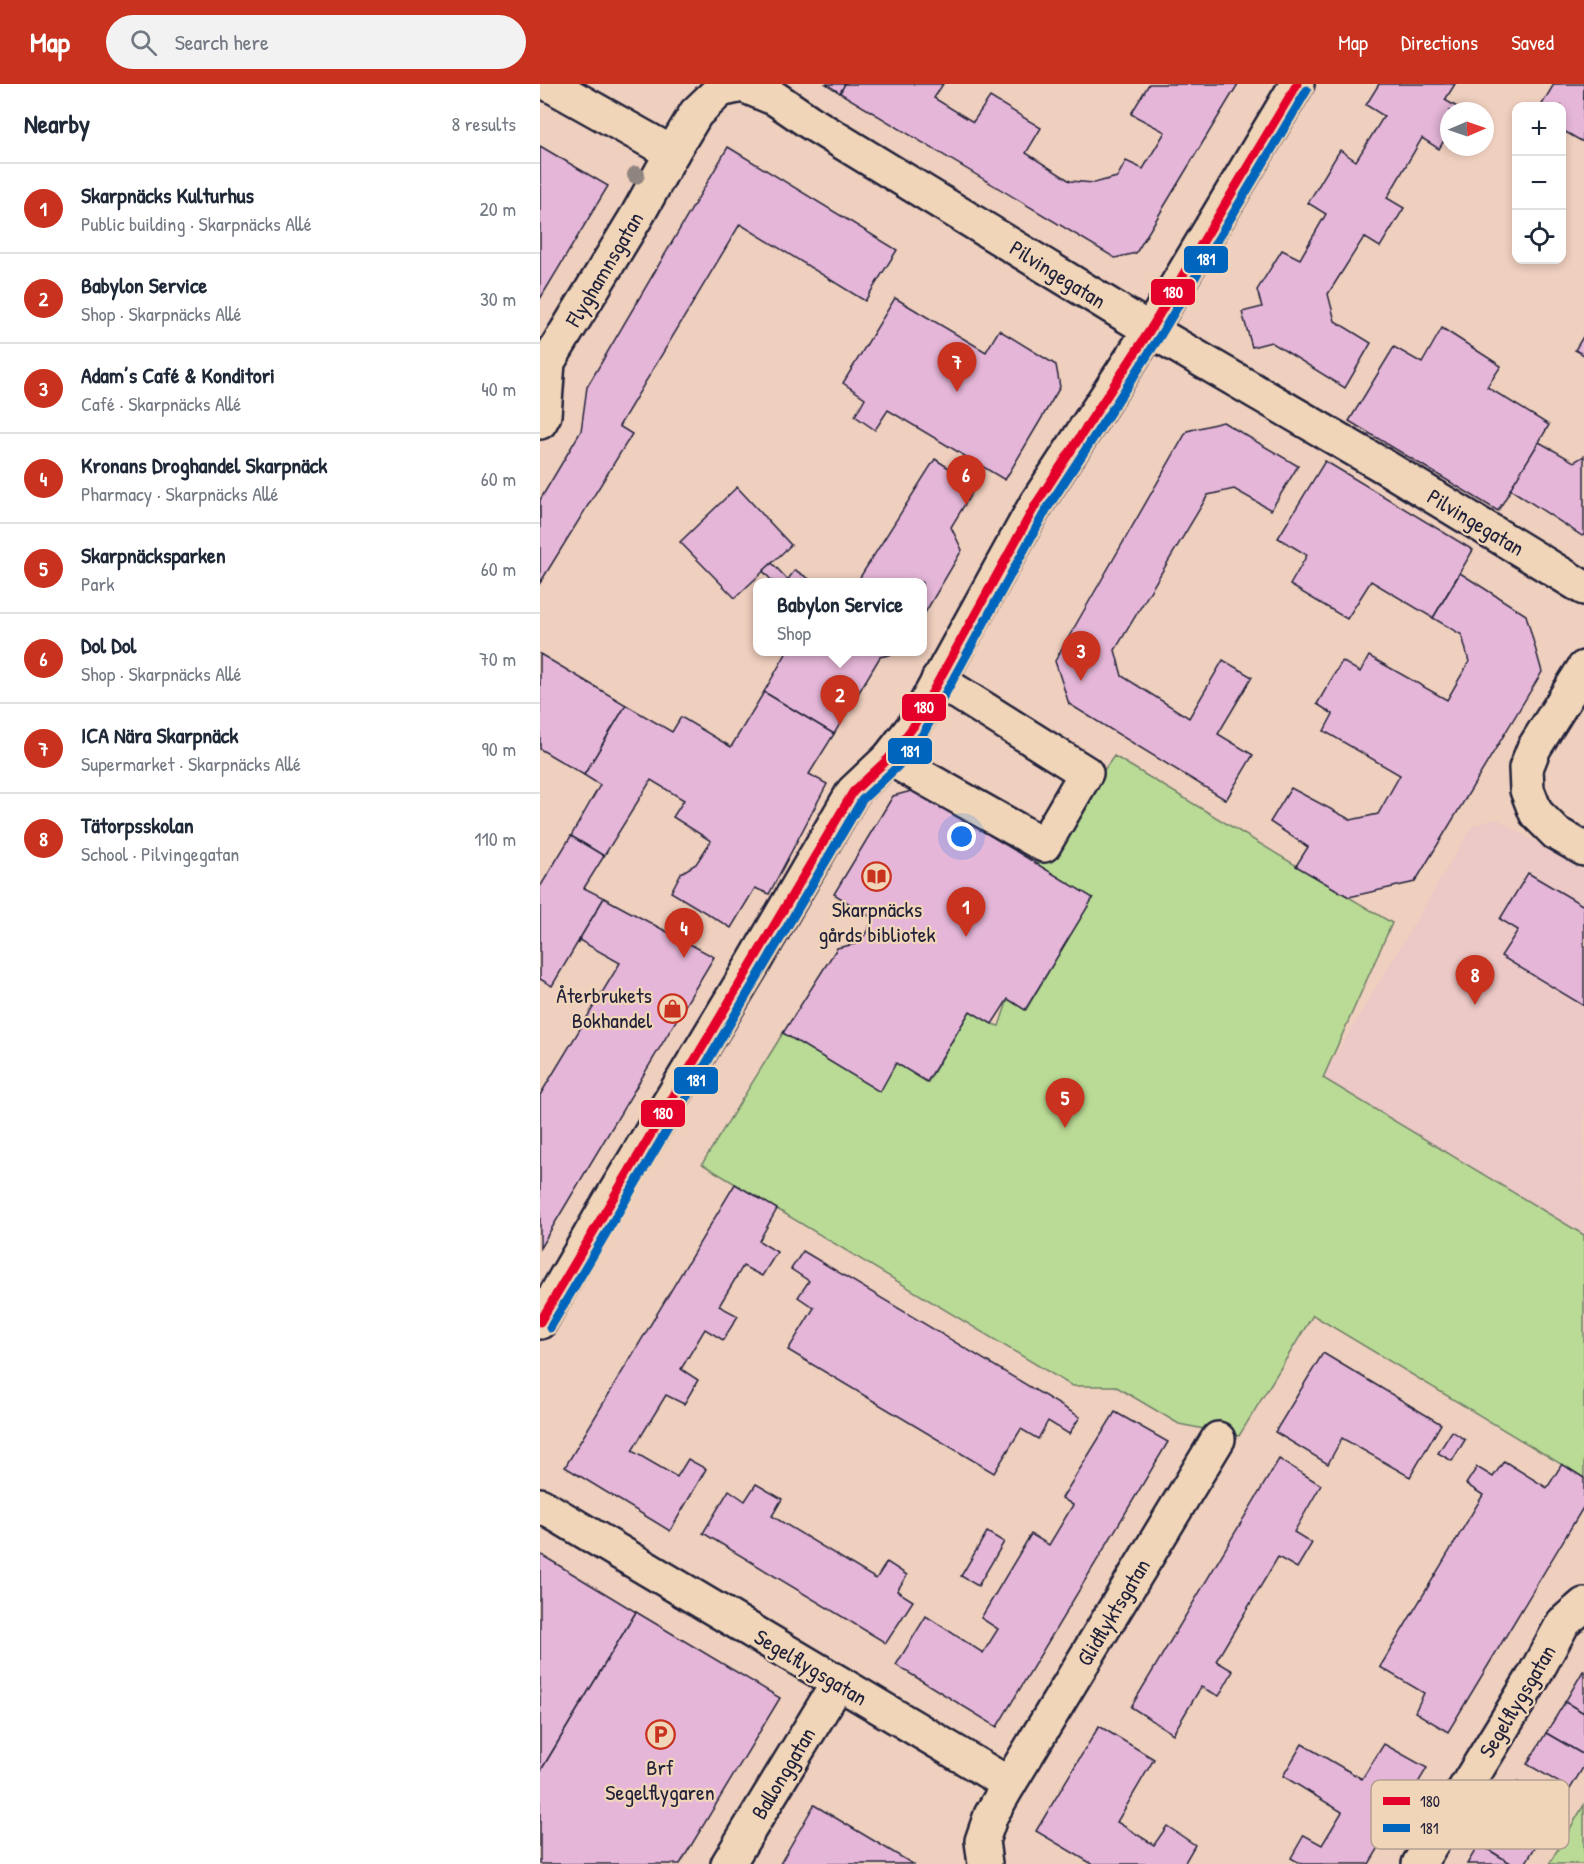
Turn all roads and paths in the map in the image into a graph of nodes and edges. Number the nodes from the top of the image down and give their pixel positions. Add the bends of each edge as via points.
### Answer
1 (549, 84) edge
2 (1297, 84) edge
3 (582, 92) edge
4 (672, 153) junction
5 (1149, 330) junction
6 (540, 422) edge
7 (1584, 588) edge
8 (1584, 668) edge
9 (938, 680) junction
10 (889, 758) junction
11 (1584, 849) edge
12 (540, 1322) edge
13 (1218, 1439) dead end
14 (540, 1505) edge
15 (1584, 1605) edge
16 (837, 1683) junction
17 (1470, 1780) edge
18 (1009, 1784) junction
19 (1428, 1849) edge
20 (728, 1864) edge
21 (985, 1864) edge
22 (1419, 1864) edge

1 - 3 street
2 - 5 street
3 - 4 street
4 - 5 street, Pilvingegatan via 696,113 720,90 743,85 776,99
4 - 6 street, Flyghamnsgatan via 548,362 544,415
5 - 7 street, Pilvingegatan
5 - 9 street via 1036,504
8 - 11 street via 1534,748 1526,768 1527,790 1536,813 1556,833
9 - 10 street via 913,727
9 - 10 street via 1086,773 1044,845
10 - 12 street via 853,792
13 - 18 street, Glidflyktsgatan
14 - 16 street, Segelflygsgatan
15 - 17 street, Segelflygsgatan via 1563,1623
16 - 18 street, Segelflygsgatan
16 - 20 street, Ballonggatan
18 - 21 street via 982,1841
19 - 22 street, Segelflygsgatan

